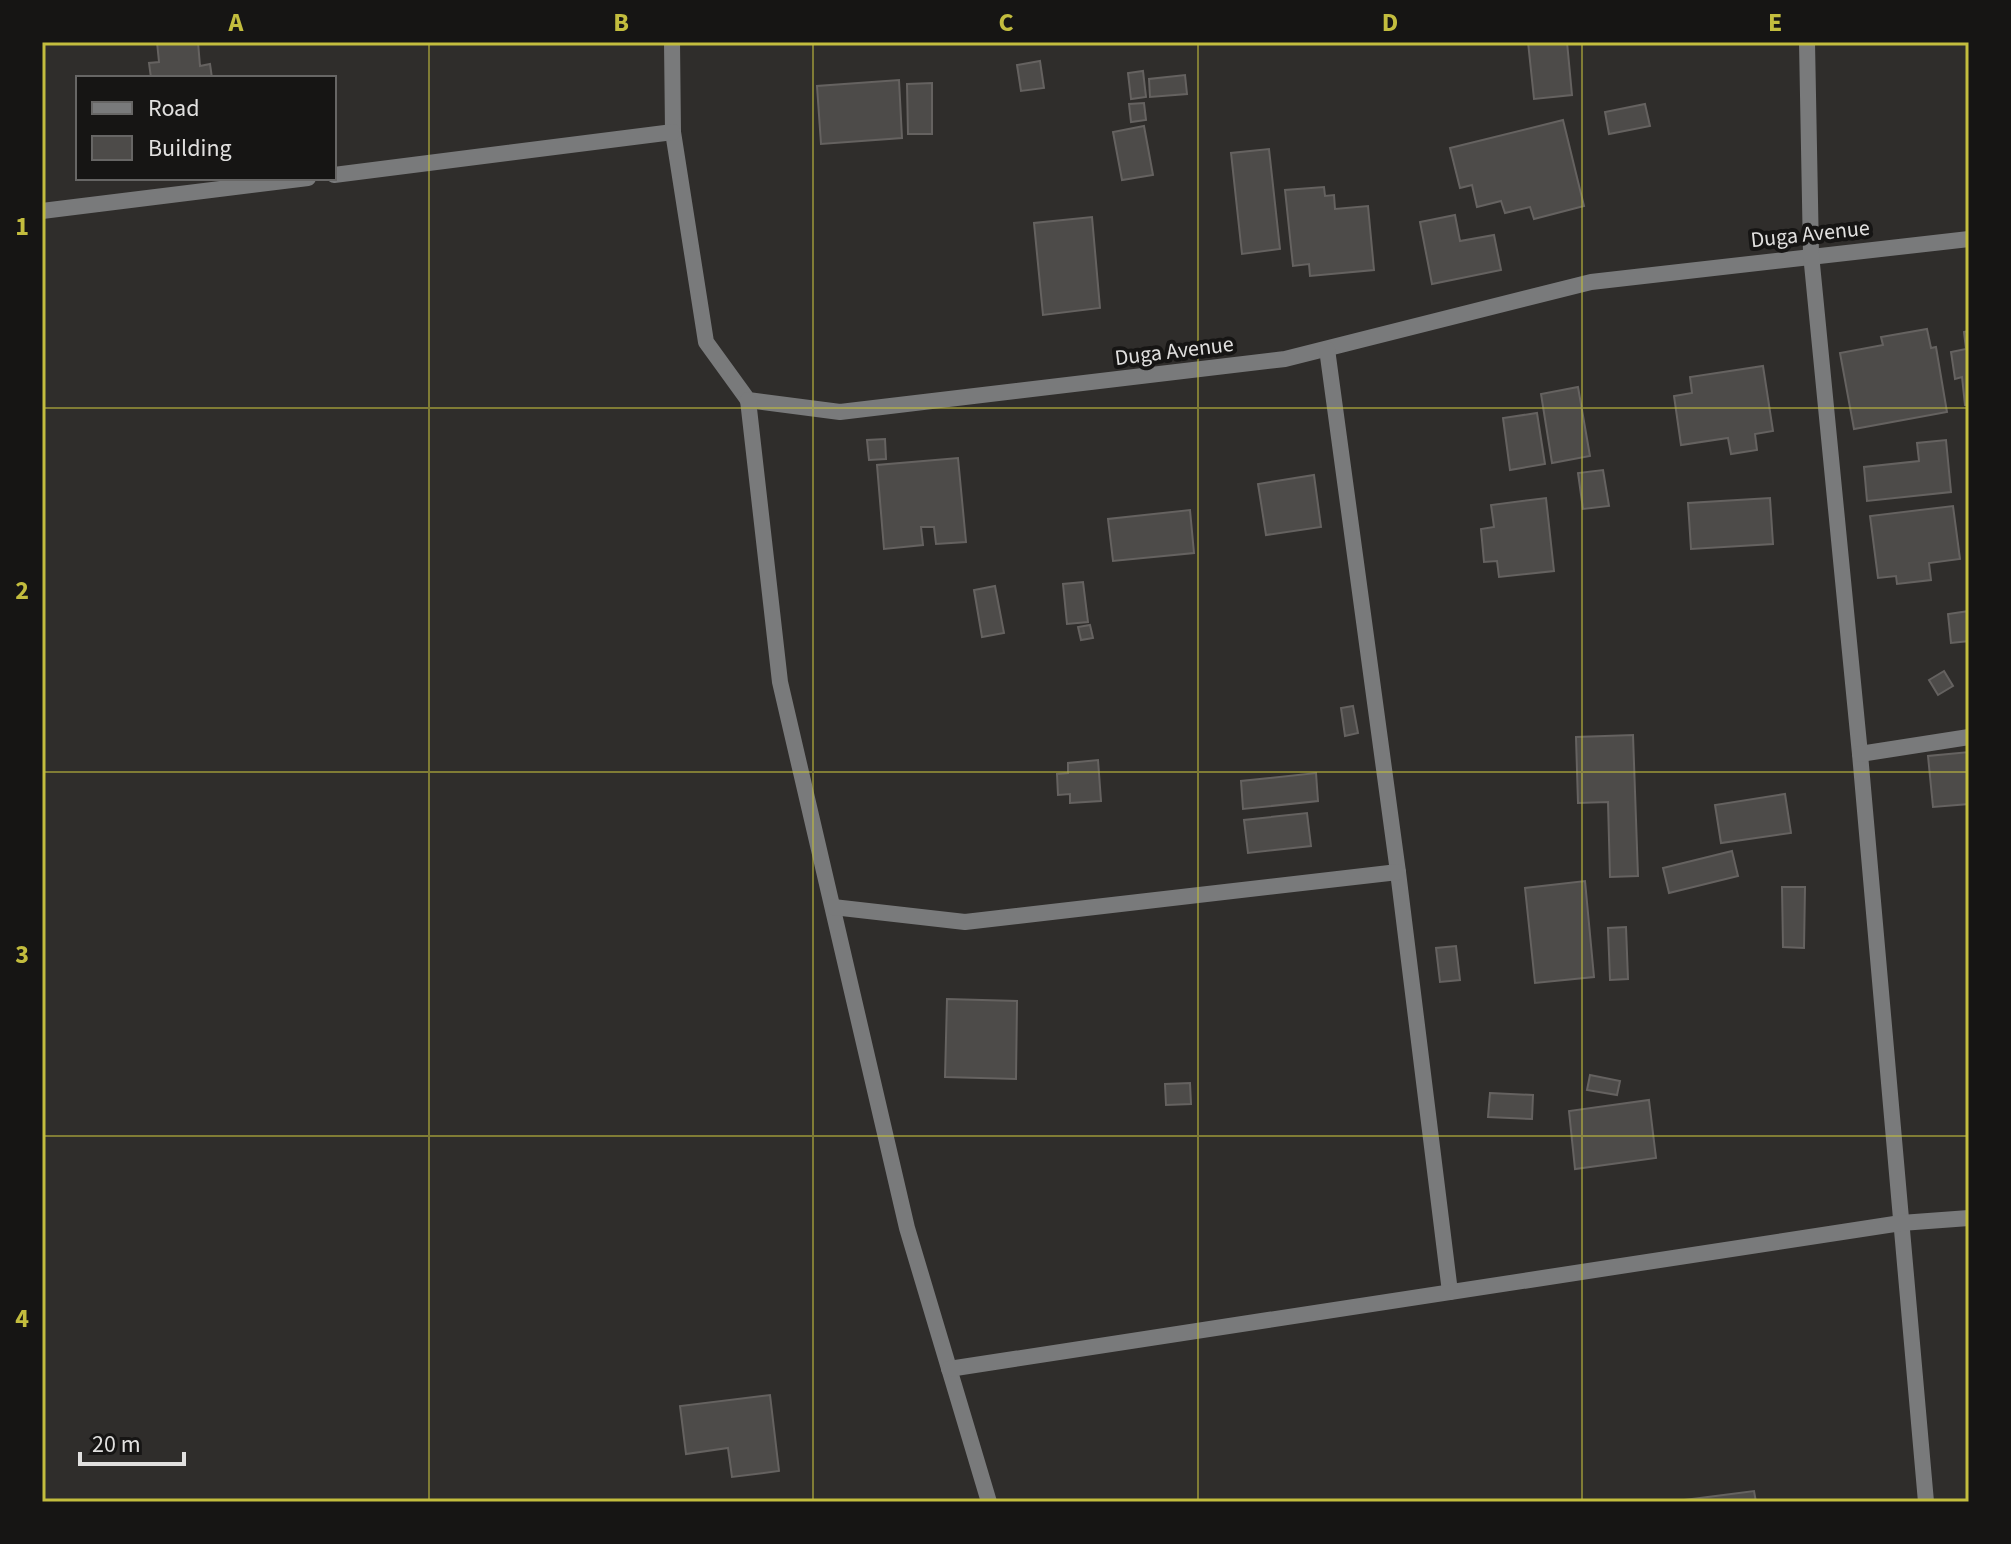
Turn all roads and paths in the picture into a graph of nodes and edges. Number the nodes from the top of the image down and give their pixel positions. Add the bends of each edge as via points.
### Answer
1 (672, 42) edge
2 (1807, 42) edge
3 (673, 132) junction
4 (336, 175) edge
5 (292, 180) edge
6 (42, 211) edge
7 (1969, 239) edge
8 (1811, 254) junction
9 (1327, 349) junction
10 (748, 400) junction
11 (1969, 737) edge
12 (1860, 754) junction
13 (1398, 872) junction
14 (833, 907) junction
15 (1969, 1218) edge
16 (1901, 1223) junction
17 (1450, 1292) junction
18 (949, 1369) junction
19 (989, 1502) edge
20 (1926, 1502) edge

1 - 3 street
2 - 8 street
3 - 4 street
3 - 10 street via 706,342
5 - 6 street
7 - 8 street, Duga Avenue
8 - 9 street, Duga Avenue via 1591,282
8 - 12 street
9 - 10 street, Duga Avenue via 1285,359 840,412
9 - 13 street
10 - 14 street via 780,682
11 - 12 street
12 - 16 street
13 - 14 street via 965,922
13 - 17 street
14 - 18 street via 907,1228
15 - 16 street
16 - 17 street
16 - 20 street
17 - 18 street
18 - 19 street

